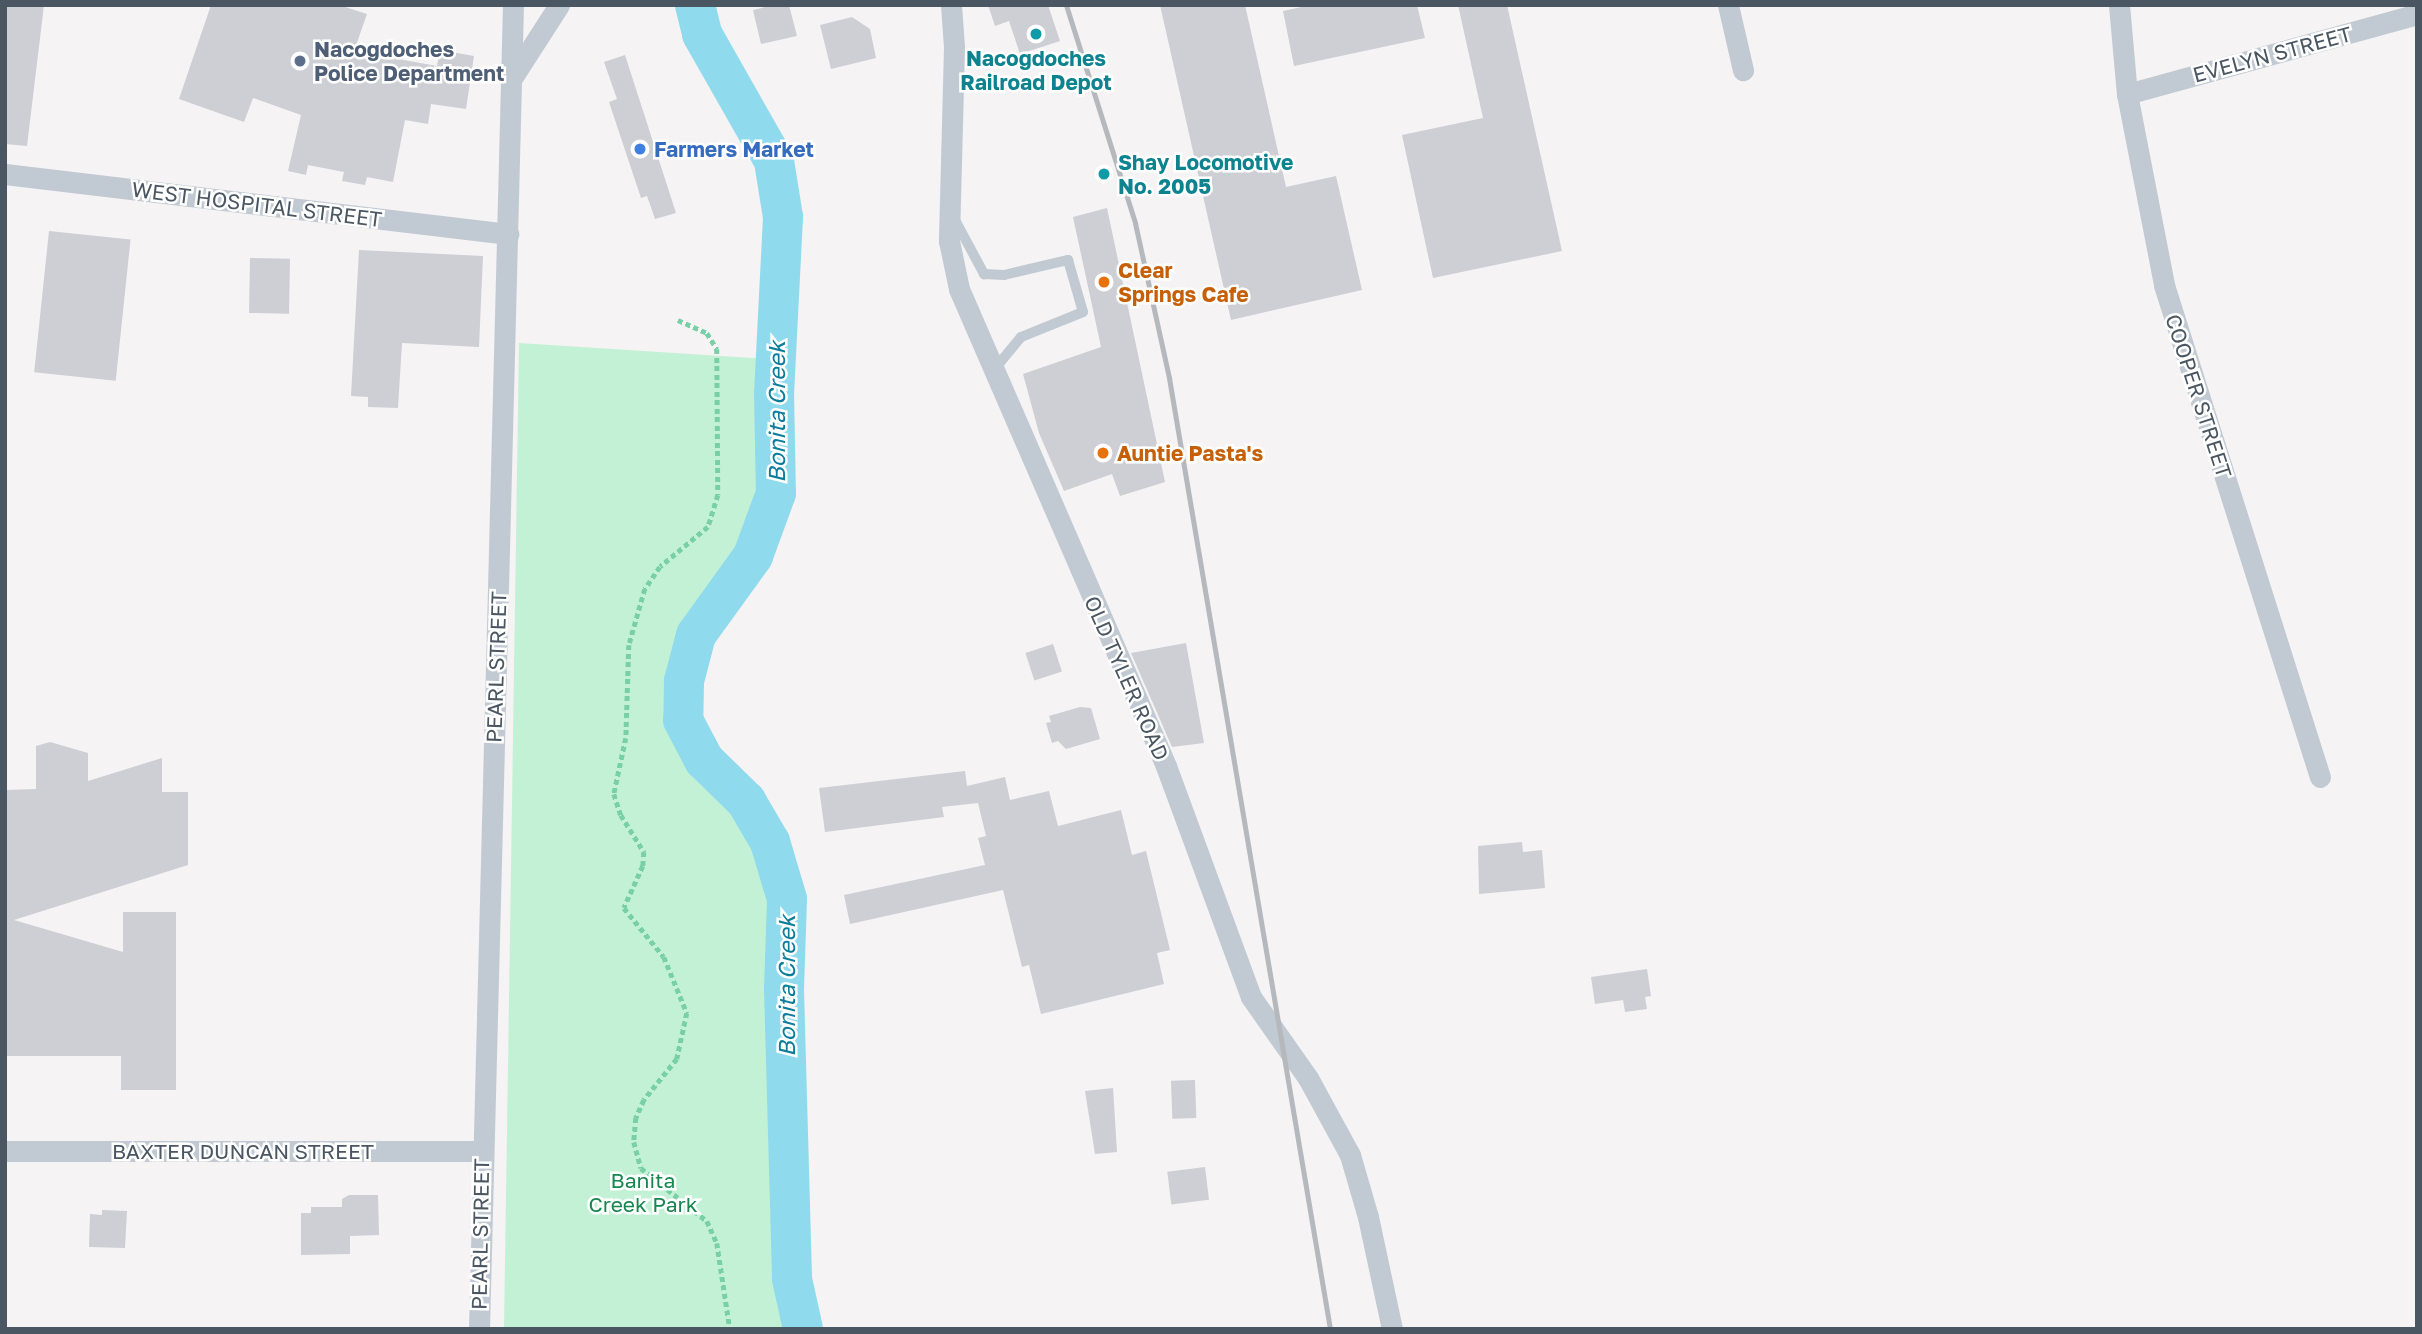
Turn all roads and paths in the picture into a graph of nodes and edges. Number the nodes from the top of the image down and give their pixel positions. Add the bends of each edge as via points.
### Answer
1 (513, 5) edge
2 (559, 5) edge
3 (951, 5) edge
4 (1728, 5) edge
5 (2119, 5) edge
6 (2417, 14) edge
7 (1743, 70) dead end
8 (512, 78) junction
9 (2127, 94) junction
10 (5, 174) edge
11 (948, 207) junction
12 (508, 234) junction
13 (678, 320) dead end
14 (993, 371) junction
15 (2320, 777) dead end
16 (5, 1151) edge
17 (481, 1151) junction
18 (479, 1329) edge
19 (730, 1329) edge
20 (1392, 1329) edge

1 - 8 street, PEARL STREET
2 - 8 street
3 - 11 street, OLD TYLER ROAD via 954,47
4 - 7 street
5 - 9 street, COOPER STREET
6 - 9 street, EVELYN STREET
8 - 12 street, PEARL STREET
9 - 15 street, COOPER STREET via 2164,285
10 - 12 street, WEST HOSPITAL STREET
11 - 14 street, OLD TYLER ROAD via 958,289
11 - 14 lane via 984,274 1004,275 1069,260 1083,312 1021,337
12 - 17 street, PEARL STREET
13 - 19 path via 707,333 717,349 718,495 708,527 660,567 645,589 629,645 626,738 614,794 644,852 643,866 624,908 664,957 687,1013 677,1059 644,1100 636,1118 635,1142 641,1168 707,1221 717,1242
14 - 20 street, OLD TYLER ROAD via 1166,766 1251,997 1308,1078 1350,1155
16 - 17 street, BAXTER DUNCAN STREET
17 - 18 street, PEARL STREET

